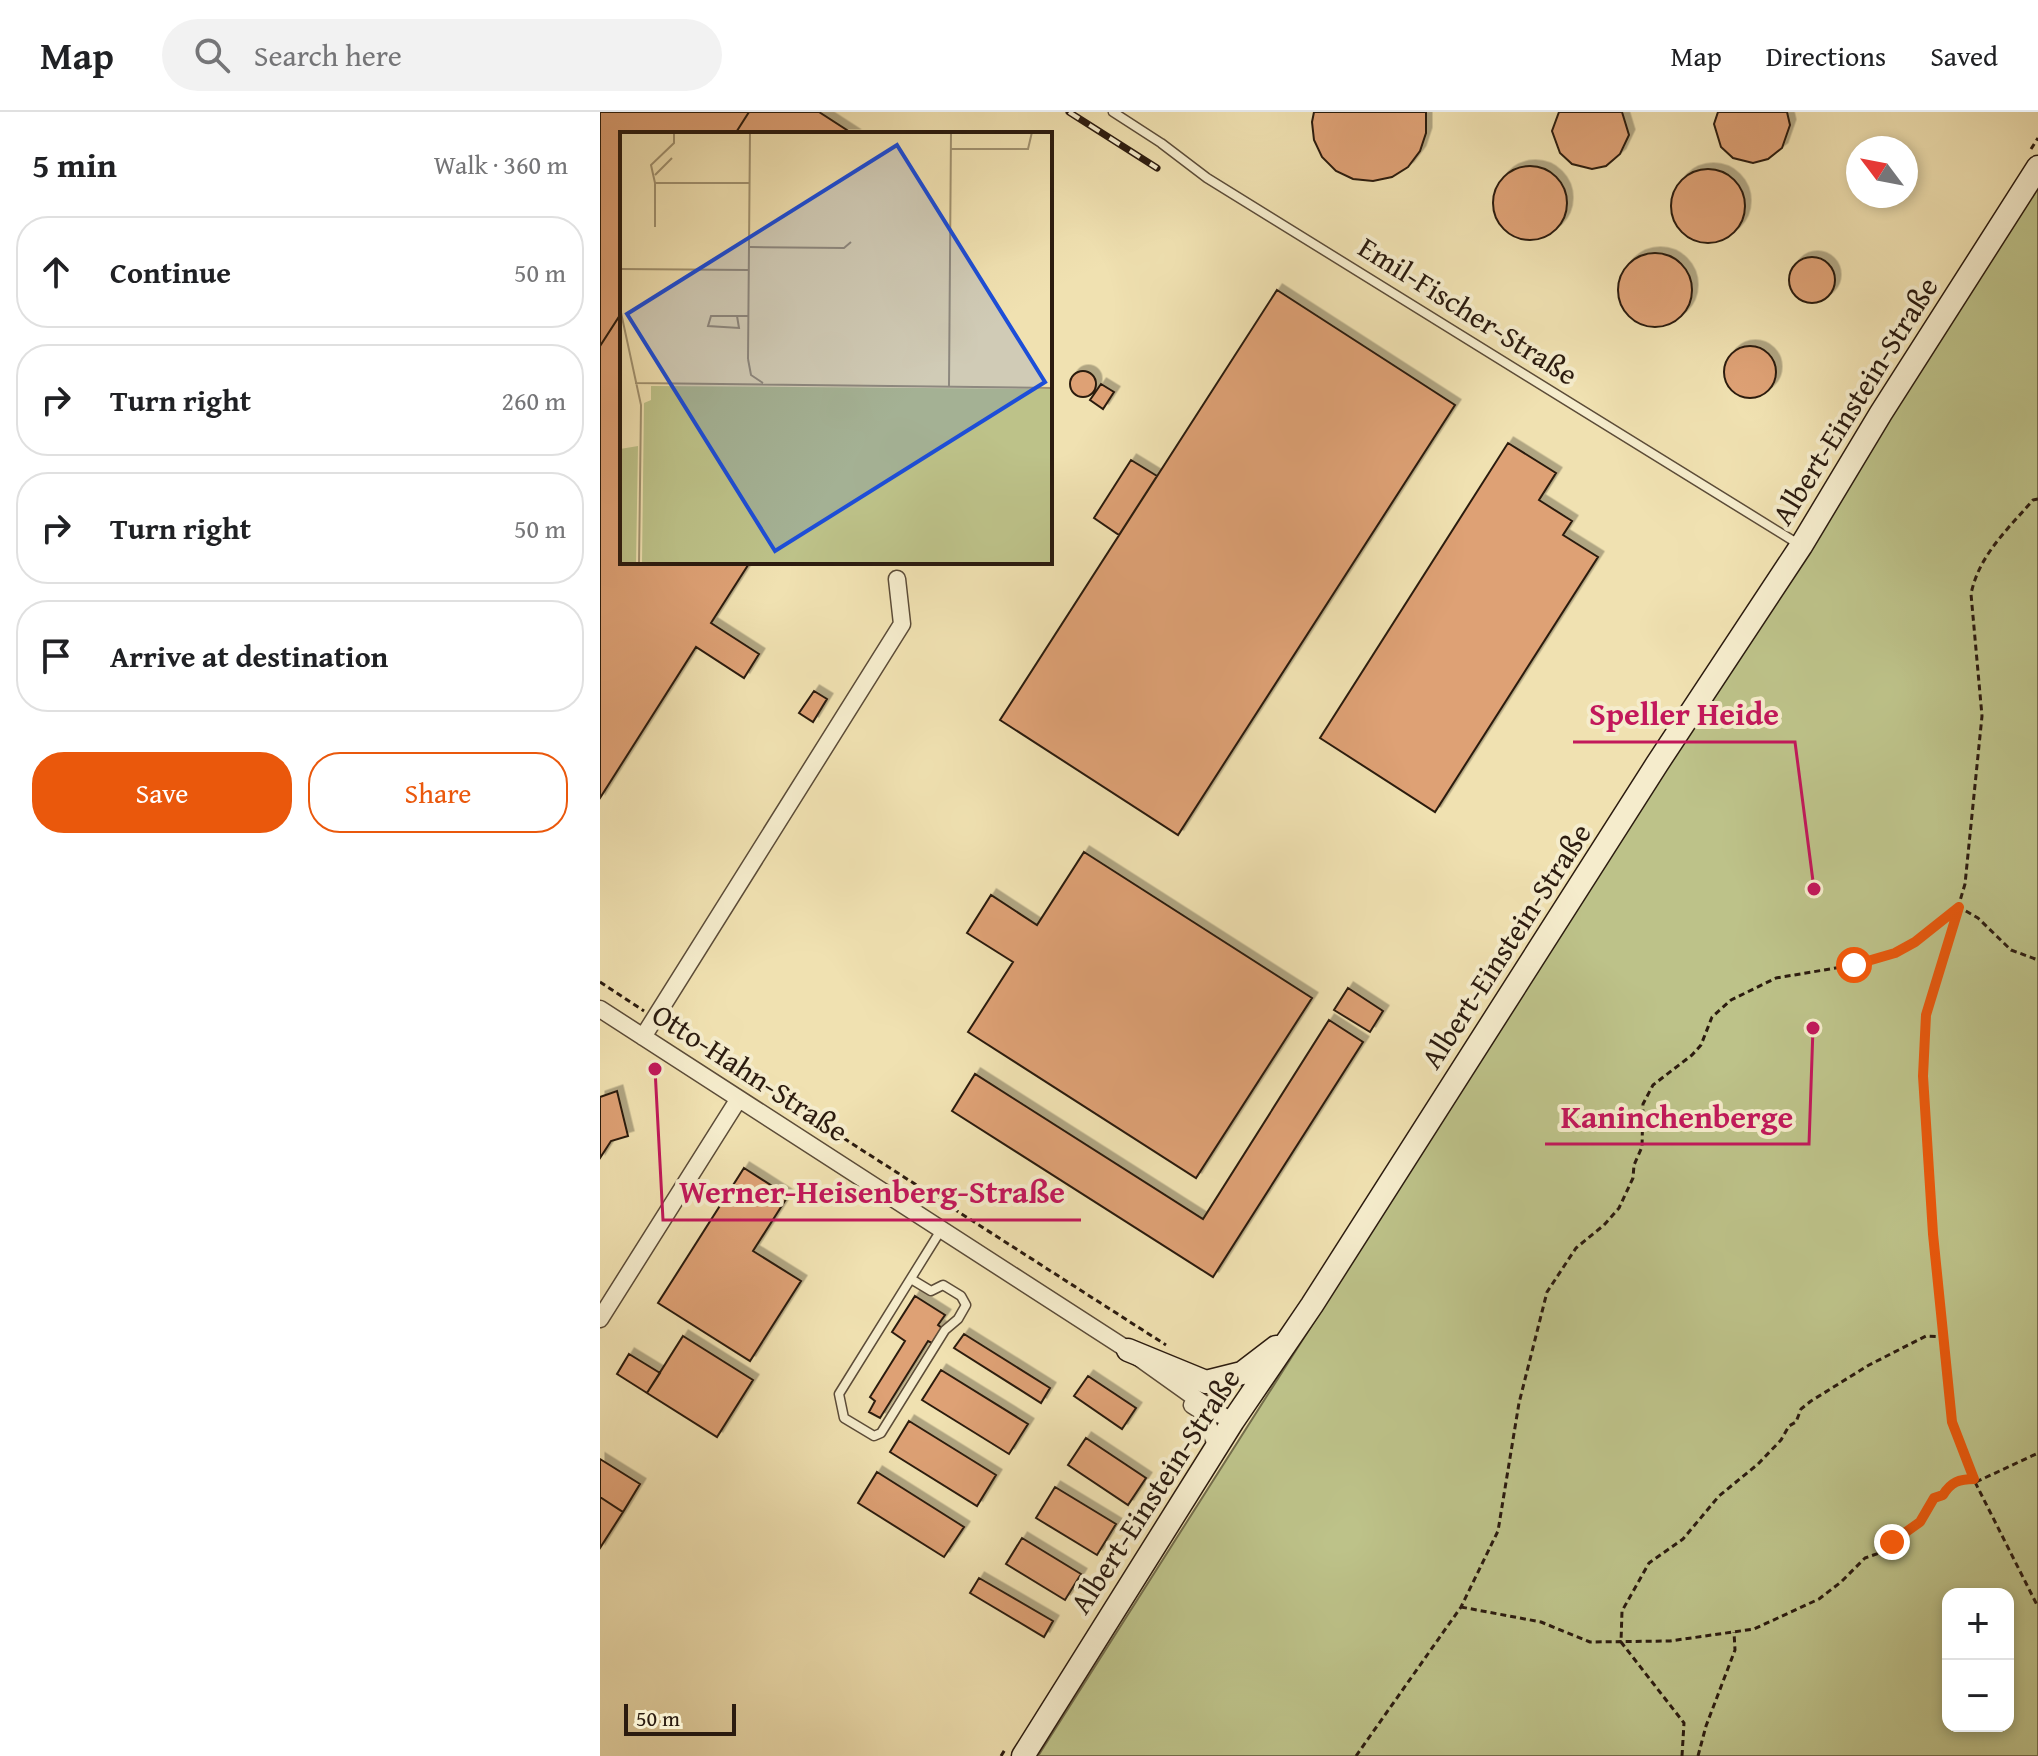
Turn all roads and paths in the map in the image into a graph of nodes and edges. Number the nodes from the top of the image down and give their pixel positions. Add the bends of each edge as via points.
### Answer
1 (1113, 112) edge
2 (2038, 167) edge
3 (2038, 499) edge
4 (1801, 546) junction
5 (897, 579) dead end
6 (1959, 907) junction
7 (2038, 960) edge
8 (600, 982) edge
9 (600, 1009) edge
10 (656, 1018) junction
11 (643, 1037) junction
12 (738, 1100) junction
13 (941, 1230) junction
14 (911, 1279) junction
15 (600, 1319) edge
16 (1292, 1333) junction
17 (1943, 1337) junction
18 (1120, 1344) junction
19 (1169, 1347) dead end
20 (1233, 1421) junction
21 (1217, 1447) junction
22 (2038, 1453) edge
23 (1975, 1481) junction
24 (1461, 1607) junction
25 (2038, 1607) edge
26 (1734, 1632) junction
27 (1621, 1642) junction
28 (1021, 1755) edge
29 (1356, 1756) edge
30 (1682, 1756) edge
31 (1698, 1756) edge

1 - 4 lane, Emil-Fischer-Straße via 1207,178
2 - 4 main road, Albert-Einstein-Straße
3 - 6 path via 1984,557 1971,594 1982,716
4 - 16 main road, Albert-Einstein-Straße
5 - 10 street via 902,624
6 - 7 path via 2011,950
6 - 17 path via 1926,1015 1923,1076
6 - 24 path via 1895,953 1776,978 1731,1000 1712,1017 1692,1055 1653,1085 1643,1104 1642,1147 1619,1208 1576,1248 1547,1292 1519,1403 1498,1531
8 - 10 path
9 - 11 street, Otto-Hahn-Straße
10 - 11 street
10 - 19 path
11 - 12 street, Otto-Hahn-Straße
12 - 13 street, Otto-Hahn-Straße
12 - 15 street
13 - 14 lane
13 - 18 street, Otto-Hahn-Straße
14 - 14 lane via 839,1394 844,1418 874,1436 881,1433 966,1305 943,1285 931,1291
16 - 18 main road via 1242,1373 1206,1382
16 - 20 main road, Albert-Einstein-Straße
17 - 23 path via 1952,1422
17 - 27 path via 1926,1336 1897,1350 1801,1409 1796,1422 1758,1464 1719,1496 1683,1539 1649,1563 1622,1611
18 - 20 street, Otto-Hahn-Straße
18 - 21 street, Otto-Hahn-Straße via 1125,1359 1203,1412
20 - 21 main road, Albert-Einstein-Straße
21 - 28 main road, Albert-Einstein-Straße
22 - 23 path
23 - 25 path
23 - 26 path via 1961,1479 1949,1485 1920,1522 1885,1551 1865,1558 1819,1599 1775,1621
24 - 27 path via 1541,1622 1590,1642
24 - 29 path
26 - 27 path
26 - 31 path via 1735,1650
27 - 30 path via 1684,1723

